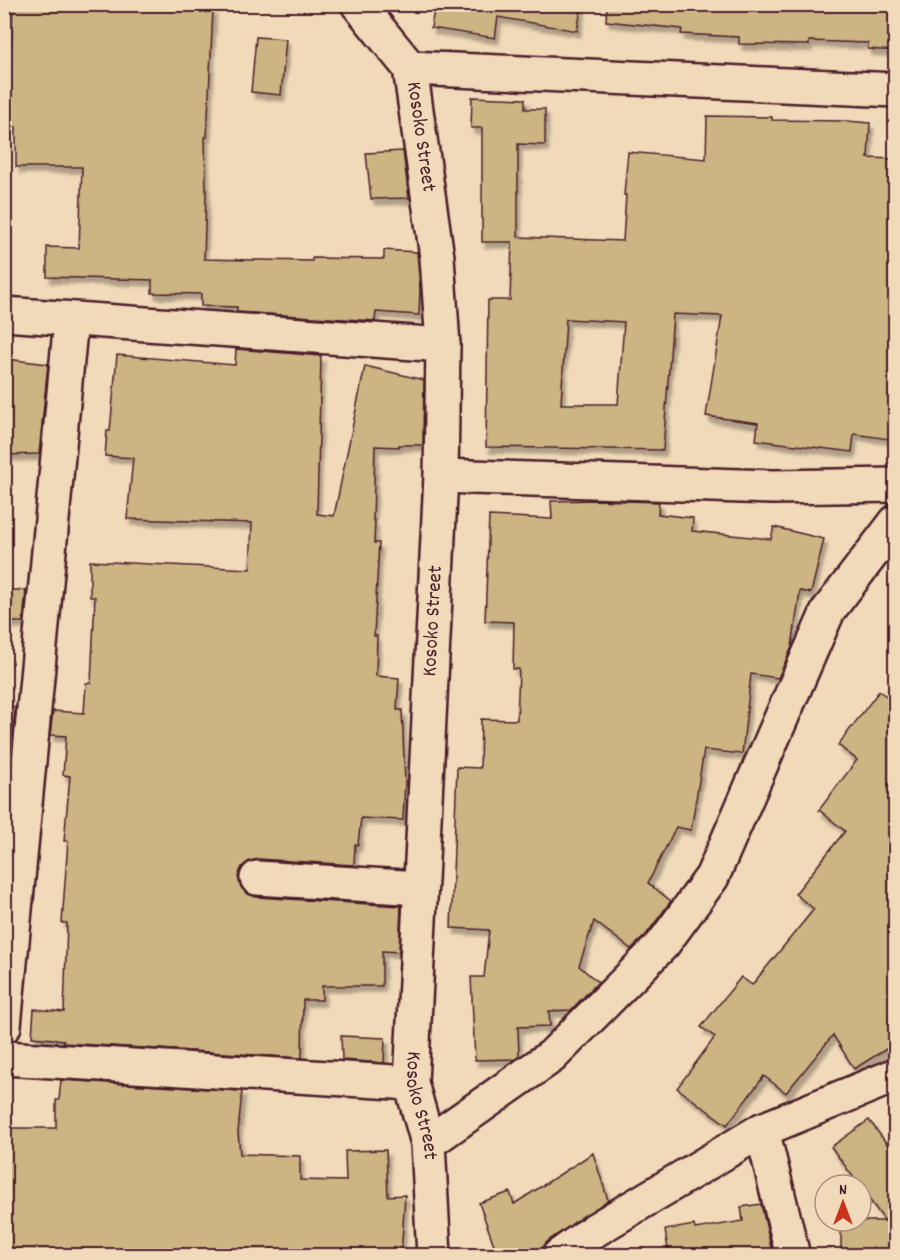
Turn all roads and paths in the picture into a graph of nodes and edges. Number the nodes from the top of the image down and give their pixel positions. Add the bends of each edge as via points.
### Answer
1 (358, 4) edge
2 (410, 68) junction
3 (896, 90) edge
4 (4, 314) edge
5 (71, 319) junction
6 (443, 345) junction
7 (441, 476) junction
8 (896, 485) edge
9 (896, 522) edge
10 (257, 878) dead end
11 (420, 888) junction
12 (4, 1026) edge
13 (4, 1058) edge
14 (896, 1075) edge
15 (411, 1083) junction
16 (762, 1130) junction
17 (428, 1143) junction
18 (434, 1256) edge
19 (559, 1256) edge
20 (793, 1256) edge

1 - 2 street, Kosoko Street
2 - 3 street
2 - 6 street, Kosoko Street via 437,257
4 - 5 street
5 - 6 street
5 - 12 street
6 - 7 street, Kosoko Street
7 - 8 street via 773,487
7 - 11 street, Kosoko Street
9 - 17 street via 828,611 712,878 663,944 552,1056
10 - 11 street
11 - 15 street, Kosoko Street
13 - 15 street
14 - 16 street
15 - 17 street, Kosoko Street
16 - 19 street via 595,1230
16 - 20 street
17 - 18 street, Kosoko Street

